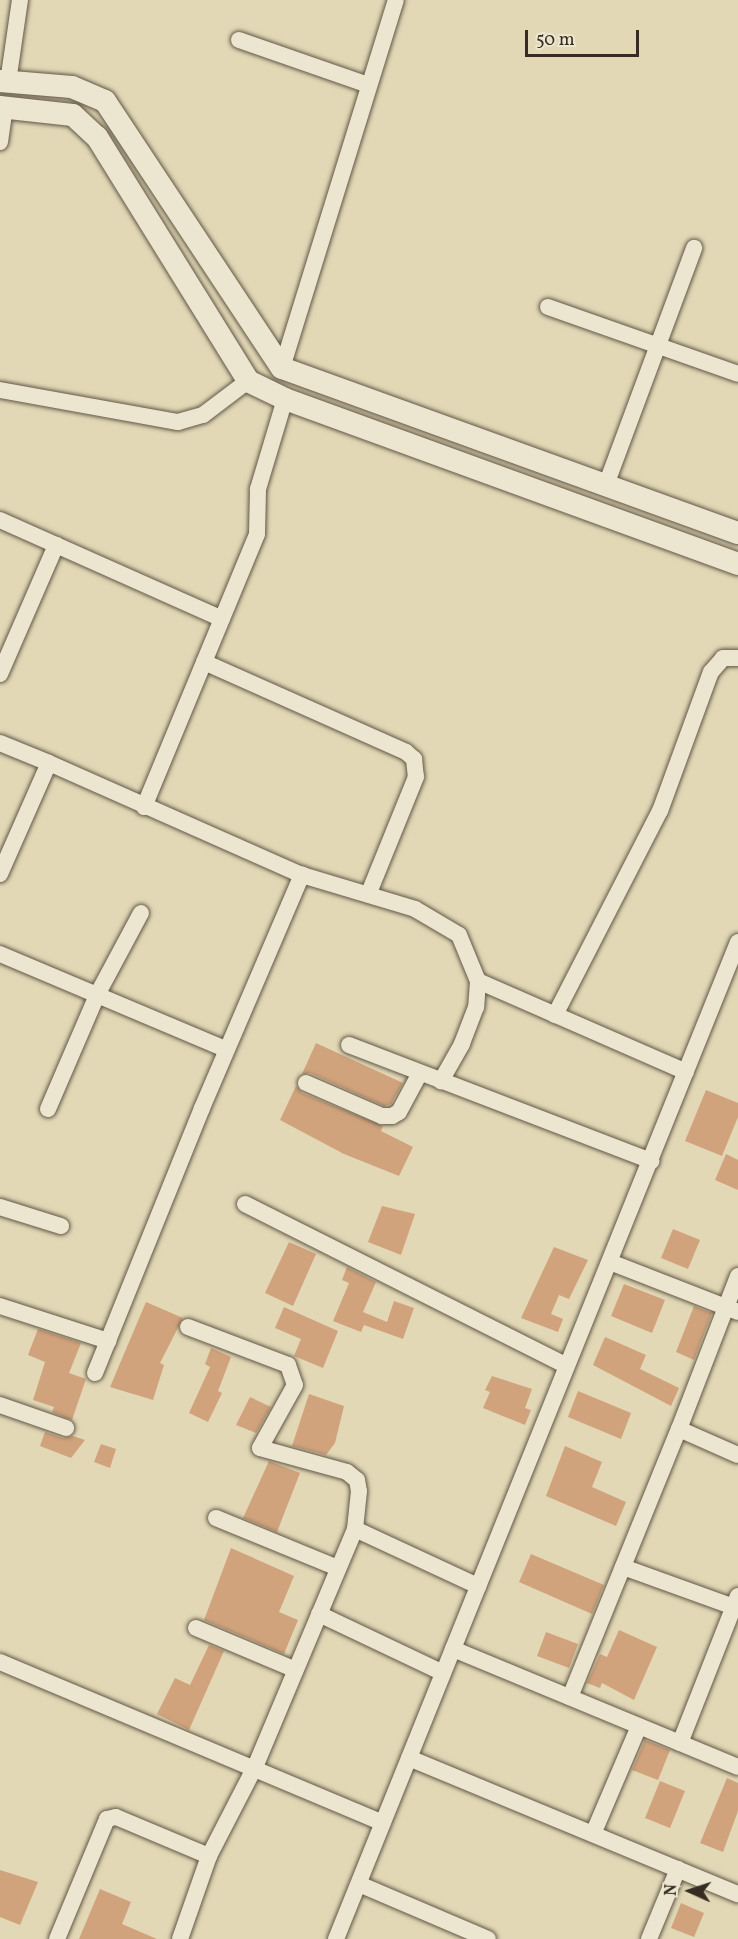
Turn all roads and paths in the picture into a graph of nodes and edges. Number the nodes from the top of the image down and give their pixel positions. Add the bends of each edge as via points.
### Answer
1 (20, 0) edge
2 (396, 0) edge
3 (239, 40) dead end
4 (4, 81) edge
5 (368, 85) junction
6 (2, 107) edge
7 (0, 142) edge
8 (694, 248) dead end
9 (548, 307) dead end
10 (659, 346) junction
11 (282, 369) junction
12 (738, 374) edge
13 (248, 381) junction
14 (0, 390) edge
15 (285, 399) junction
16 (606, 485) junction
17 (0, 520) edge
18 (738, 533) edge
19 (56, 545) junction
20 (738, 564) edge
21 (222, 619) junction
22 (738, 658) edge
23 (204, 662) junction
24 (0, 674) edge
25 (0, 743) edge
26 (49, 763) junction
27 (144, 807) junction
28 (0, 874) edge
29 (302, 875) junction
30 (368, 895) junction
31 (141, 913) dead end
32 (738, 942) edge
33 (0, 954) edge
34 (478, 981) junction
35 (97, 995) junction
36 (555, 1015) junction
37 (349, 1045) dead end
38 (227, 1050) junction
39 (686, 1072) junction
40 (420, 1073) junction
41 (441, 1081) junction
42 (306, 1083) dead end
43 (48, 1109) dead end
44 (651, 1161) junction
45 (245, 1204) dead end
46 (0, 1207) edge
47 (61, 1226) dead end
48 (610, 1262) junction
49 (738, 1276) edge
50 (0, 1306) edge
51 (732, 1310) edge
52 (188, 1327) dead end
53 (108, 1341) junction
54 (567, 1366) junction
55 (95, 1373) dead end
56 (0, 1405) edge
57 (66, 1428) dead end
58 (679, 1429) junction
59 (738, 1455) edge
60 (216, 1518) dead end
61 (355, 1529) junction
62 (623, 1567) junction
63 (338, 1568) junction
64 (478, 1586) junction
65 (736, 1601) edge
66 (319, 1614) junction
67 (196, 1628) dead end
68 (453, 1649) junction
69 (0, 1662) edge
70 (296, 1670) junction
71 (443, 1673) junction
72 (570, 1697) junction
73 (639, 1726) junction
74 (680, 1743) junction
75 (410, 1758) junction
76 (255, 1767) junction
77 (738, 1767) edge
78 (383, 1823) junction
79 (593, 1834) junction
80 (209, 1856) junction
81 (678, 1869) junction
82 (359, 1884) junction
83 (738, 1893) edge
84 (57, 1939) edge
85 (180, 1939) edge
86 (336, 1939) edge
87 (488, 1939) edge
88 (649, 1939) edge

1 - 4 street
2 - 5 street
3 - 5 street
4 - 6 street
4 - 11 street via 72,87 105,101
5 - 11 street
6 - 7 street
6 - 13 street via 73,115 97,137
8 - 10 street
9 - 10 street
10 - 12 street
10 - 16 street
11 - 16 street
13 - 14 street via 203,415 178,422
13 - 15 street
15 - 20 street
15 - 21 street via 258,489 257,534
16 - 18 street
17 - 19 street
19 - 21 street
19 - 24 street
21 - 23 street
22 - 36 street via 723,658 711,672 660,811
23 - 27 street
23 - 30 street via 406,752 414,759 416,777
25 - 26 street
26 - 27 street
26 - 28 street
27 - 29 street
29 - 30 street
29 - 38 street
30 - 34 street via 415,909 459,935
31 - 35 street
32 - 39 street
33 - 35 street
34 - 36 street
34 - 41 street via 477,1007
35 - 38 street
35 - 43 street
36 - 39 street
37 - 40 street
38 - 53 street
39 - 44 street
40 - 41 street
40 - 42 street via 399,1112 392,1116 382,1116
41 - 44 street
44 - 48 street
45 - 54 street
46 - 47 street
48 - 51 street
48 - 54 street
49 - 51 street
50 - 53 street
51 - 58 street
52 - 61 street via 288,1365 295,1385 260,1448 347,1472 357,1480
53 - 55 street
54 - 64 street
56 - 57 street
58 - 59 street
58 - 62 street
60 - 63 street
61 - 63 street
61 - 64 street
62 - 65 street
62 - 72 street
63 - 66 street
64 - 68 street
65 - 74 street
66 - 70 street
66 - 71 street
67 - 70 street
68 - 71 street
68 - 72 street
69 - 76 street
70 - 76 street
71 - 75 street
72 - 73 street
73 - 74 street
73 - 79 street
74 - 77 street
75 - 78 street
75 - 79 street
76 - 78 street
76 - 80 street
78 - 82 street
79 - 81 street
80 - 84 street via 116,1817 107,1819
80 - 85 street
81 - 83 street
81 - 88 street
82 - 86 street
82 - 87 street

